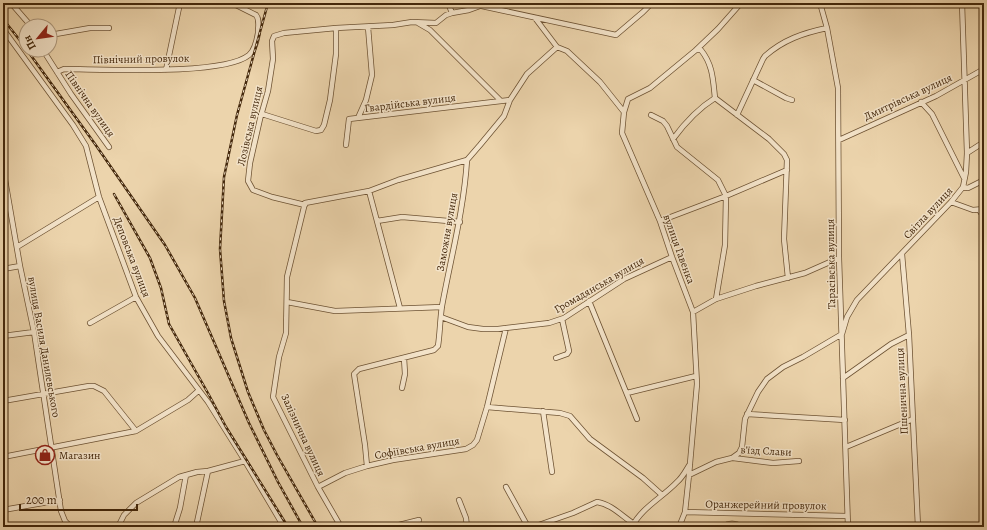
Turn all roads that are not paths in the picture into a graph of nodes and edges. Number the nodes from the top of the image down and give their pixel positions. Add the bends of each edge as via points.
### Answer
1 (11, 3) edge
2 (180, 3) edge
3 (232, 3) edge
4 (448, 3) edge
5 (473, 3) edge
6 (652, 3) edge
7 (741, 3) edge
8 (820, 3) edge
9 (962, 3) edge
10 (480, 6) junction
11 (452, 13) junction
12 (24, 18) edge
13 (536, 18) junction
14 (416, 22) junction
15 (368, 27) junction
16 (109, 28) dead end
17 (336, 28) junction
18 (827, 28) junction
19 (3, 29) edge
20 (58, 34) edge
21 (557, 47) junction
22 (696, 50) junction
23 (48, 58) edge
24 (984, 69) edge
25 (166, 70) junction
26 (56, 72) junction
27 (753, 80) junction
28 (964, 80) junction
29 (715, 98) junction
30 (510, 100) junction
31 (792, 100) dead end
32 (501, 101) junction
33 (921, 102) junction
34 (624, 112) junction
35 (262, 114) junction
36 (651, 115) dead end
37 (737, 115) junction
38 (358, 118) junction
39 (673, 139) junction
40 (839, 140) junction
41 (984, 142) edge
42 (346, 145) dead end
43 (109, 147) dead end
44 (966, 153) junction
45 (467, 160) junction
46 (3, 168) edge
47 (787, 170) junction
48 (965, 180) junction
49 (984, 180) edge
50 (5, 187) edge
51 (963, 187) junction
52 (369, 191) junction
53 (726, 196) junction
54 (99, 197) junction
55 (952, 202) junction
56 (305, 205) junction
57 (981, 210) edge
58 (984, 217) edge
59 (377, 221) junction
60 (660, 221) junction
61 (460, 222) junction
62 (17, 247) junction
63 (902, 254) junction
64 (672, 257) junction
65 (839, 258) junction
66 (20, 266) junction
67 (3, 268) edge
68 (788, 278) junction
69 (136, 297) junction
70 (716, 300) junction
71 (287, 302) junction
72 (589, 302) junction
73 (442, 307) junction
74 (400, 308) junction
75 (693, 312) junction
76 (441, 317) junction
77 (562, 319) junction
78 (90, 323) dead end
79 (506, 328) junction
80 (34, 332) junction
81 (842, 334) junction
82 (909, 335) junction
83 (3, 336) edge
84 (404, 358) junction
85 (556, 358) dead end
86 (696, 376) junction
87 (843, 378) junction
88 (402, 388) dead end
89 (198, 391) junction
90 (44, 393) junction
91 (627, 393) junction
92 (3, 401) edge
93 (487, 407) junction
94 (543, 411) junction
95 (747, 414) junction
96 (637, 419) dead end
97 (913, 419) junction
98 (845, 420) junction
99 (136, 431) junction
100 (846, 447) junction
101 (52, 448) junction
102 (3, 457) edge
103 (732, 458) junction
104 (245, 461) junction
105 (800, 461) dead end
106 (691, 463) junction
107 (367, 466) junction
108 (208, 471) junction
109 (552, 472) dead end
110 (186, 475) junction
111 (690, 475) junction
112 (678, 482) junction
113 (506, 487) dead end
114 (318, 488) junction
115 (688, 489) junction
116 (662, 495) junction
117 (60, 500) junction
118 (459, 500) dead end
119 (3, 510) edge
120 (685, 512) junction
121 (848, 516) junction
122 (419, 520) dead end
123 (633, 525) edge
124 (71, 527) edge
125 (118, 527) edge
126 (174, 527) edge
127 (196, 527) edge
128 (284, 527) edge
129 (341, 527) edge
130 (399, 527) edge
131 (467, 527) edge
132 (528, 527) edge
133 (533, 527) edge
134 (679, 527) edge
135 (848, 527) edge
136 (918, 527) edge

1 - 12 street
2 - 25 street
3 - 25 street, Північний провулок via 258,17 257,38 252,52 234,62
4 - 11 street
5 - 10 street
6 - 13 street via 616,35
7 - 22 street
8 - 18 street, Тарасівська вулиця
9 - 28 street, Світла вулиця
10 - 11 street
10 - 13 street
11 - 14 street via 436,22
13 - 21 street
14 - 15 street
14 - 32 street via 430,30
15 - 17 street
15 - 38 street, Гвардійська вулиця via 372,75 366,100
16 - 20 street via 90,28
17 - 35 street, Лозівська вулиця via 274,36 268,92
17 - 35 street via 336,54 330,100 321,130 316,132
18 - 27 street via 796,36 771,51 762,59
18 - 40 street, Тарасівська вулиця via 838,88
19 - 54 street, Деповська вулиця via 86,146
21 - 30 street via 527,74
21 - 34 street via 567,51 600,82
22 - 29 street via 701,50 708,59
22 - 34 street via 650,88 628,99
23 - 26 street, Північна вулиця
24 - 28 street, Дмитрівська вулиця
25 - 26 street, Північний провулок via 64,69
26 - 43 street, Північна вулиця
27 - 31 street
27 - 37 street
28 - 33 street, Дмитрівська вулиця
28 - 44 street, Світла вулиця
29 - 37 street
29 - 39 street
30 - 32 street, Гвардійська вулиця
30 - 45 street via 504,116
32 - 38 street, Гвардійська вулиця
33 - 40 street, Дмитрівська вулиця
33 - 48 street via 932,114
34 - 60 street, вулиця Гавенка via 622,133
35 - 56 street, Лозівська вулиця via 250,163 249,185 252,190
36 - 39 street via 663,121
37 - 47 street via 779,148 787,160
38 - 42 street via 349,119
39 - 53 street via 677,147 718,180
40 - 65 street, Тарасівська вулиця
41 - 44 street
44 - 48 street, Світла вулиця
45 - 52 street
45 - 61 street, Заможня вулиця
46 - 50 street, вулиця Василя Данилевського
47 - 53 street
47 - 68 street via 784,239
48 - 51 street, Світла вулиця
49 - 51 street via 968,188
50 - 62 street, вулиця Василя Данилевського
51 - 55 street, Світла вулиця
52 - 56 street
52 - 59 street
53 - 60 street
53 - 70 street via 725,245
54 - 62 street
54 - 69 street, Деповська вулиця
55 - 57 street via 973,210
55 - 63 street, Світла вулиця
56 - 71 street, Залізнична вулиця via 287,276
57 - 58 street
59 - 61 street via 402,217
59 - 74 street
60 - 64 street, вулиця Гавенка
61 - 73 street, Заможня вулиця
62 - 66 street, вулиця Василя Данилевського
63 - 81 street, Світла вулиця via 857,300 847,317
63 - 82 street, Пшенична вулиця
64 - 72 street, Громадянська вулиця via 624,279
64 - 75 street, вулиця Гавенка
65 - 68 street
65 - 81 street, Тарасівська вулиця
66 - 67 street
66 - 80 street, вулиця Василя Данилевського
68 - 70 street
69 - 78 street
69 - 89 street, Деповська вулиця via 158,336
70 - 75 street
71 - 74 street via 335,311
71 - 114 street, Залізнична вулиця via 286,333 278,357 273,397
72 - 77 street, Громадянська вулиця
72 - 91 street
73 - 74 street
73 - 76 street, Заможня вулиця
75 - 86 street, вулиця Гавенка
76 - 79 street, Громадянська вулиця via 476,329
76 - 84 street, Заможня вулиця via 437,348
77 - 79 street, Громадянська вулиця
77 - 85 street via 569,351
79 - 93 street, Софіївська вулиця
80 - 83 street
80 - 90 street, вулиця Василя Данилевського
81 - 87 street, Тарасівська вулиця
81 - 95 street via 771,375
82 - 87 street via 891,344
82 - 97 street, Пшенична вулиця
84 - 88 street via 405,374
84 - 107 street via 359,369 354,374
86 - 91 street
86 - 106 street, вулиця Гавенка
87 - 98 street, Тарасівська вулиця
89 - 99 street via 188,400
89 - 104 street, Деповська вулиця via 208,402
90 - 92 street
90 - 99 street via 94,386 104,391
90 - 101 street, вулиця Василя Данилевського
91 - 96 street
93 - 94 street
93 - 107 street, Софіївська вулиця via 477,440 471,447
94 - 109 street
94 - 116 street via 570,416 590,439
95 - 98 street
95 - 103 street via 743,426 742,447
97 - 100 street
97 - 136 street, Пшенична вулиця
98 - 100 street, Тарасівська вулиця
99 - 101 street
100 - 121 street, Тарасівська вулиця
101 - 102 street
101 - 117 street, вулиця Василя Данилевського
103 - 105 street, в'їзд Слави via 772,463
103 - 111 street via 716,462
104 - 108 street
104 - 128 street, Деповська вулиця
106 - 111 street, вулиця Гавенка
106 - 112 street
107 - 114 street, Софіївська вулиця via 345,473
108 - 110 street
108 - 127 street
110 - 125 street via 136,503 124,515
110 - 126 street
111 - 115 street, вулиця Гавенка
112 - 115 street via 685,484
112 - 116 street
113 - 132 street
114 - 129 street, Залізнична вулиця
115 - 120 street, вулиця Гавенка
116 - 123 street
117 - 119 street
117 - 124 street, вулиця Василя Данилевського via 62,515
118 - 131 street
120 - 121 street, Оранжерейний провулок
120 - 134 street, вулиця Гавенка
121 - 135 street, Тарасівська вулиця
122 - 130 street via 398,525
123 - 133 street via 611,507 597,502

